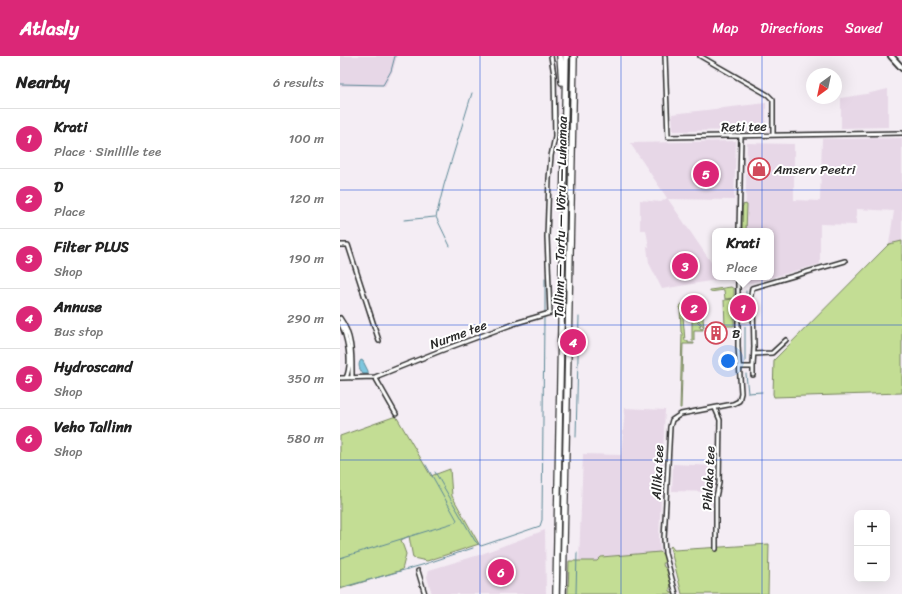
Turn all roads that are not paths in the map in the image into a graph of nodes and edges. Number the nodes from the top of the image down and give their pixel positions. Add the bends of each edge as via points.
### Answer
1 (551, 56) edge
2 (560, 56) edge
3 (566, 56) edge
4 (574, 56) edge
5 (665, 56) edge
6 (700, 56) edge
7 (891, 56) edge
8 (902, 68) edge
9 (565, 112) junction
10 (902, 133) edge
11 (773, 135) junction
12 (741, 136) junction
13 (739, 228) edge
14 (340, 246) edge
15 (846, 261) dead end
16 (738, 280) edge
17 (738, 299) junction
18 (753, 304) dead end
19 (340, 318) edge
20 (340, 322) edge
21 (786, 340) dead end
22 (379, 341) dead end
23 (754, 354) junction
24 (739, 367) junction
25 (753, 367) junction
26 (753, 375) dead end
27 (375, 377) junction
28 (340, 378) edge
29 (346, 378) junction
30 (352, 378) junction
31 (715, 408) junction
32 (396, 414) dead end
33 (716, 549) dead end
34 (418, 571) dead end
35 (425, 594) edge
36 (556, 594) edge
37 (564, 594) edge
38 (676, 594) edge

1 - 27 street, Nurme tee via 554,75 555,137 548,187 550,313 516,323
2 - 9 highway via 562,102
3 - 9 highway, Tallinn — Tartu — Võru — Luhamaa
4 - 37 highway, Tallinn — Tartu — Võru — Luhamaa
5 - 12 street, Reti tee via 668,137
6 - 11 street via 773,100
7 - 8 street
9 - 36 highway, Tallinn — Tartu — Võru — Luhamaa
10 - 11 street, Reti tee
11 - 12 street, Reti tee
12 - 13 street
14 - 22 street via 348,245
15 - 17 street via 752,288 749,298
16 - 17 street
17 - 24 street
18 - 23 street
19 - 30 street via 349,334
20 - 29 street via 348,350 349,368
21 - 23 street via 772,353
23 - 25 street
24 - 25 street
24 - 31 street, Allika tee via 739,401
25 - 26 street
27 - 30 street, Nurme tee
27 - 32 street
28 - 29 street, Nurme tee
29 - 30 street, Nurme tee
31 - 33 street, Pihlaka tee via 720,420
31 - 38 street, Allika tee via 681,414 672,420 670,427 664,547
34 - 35 street

